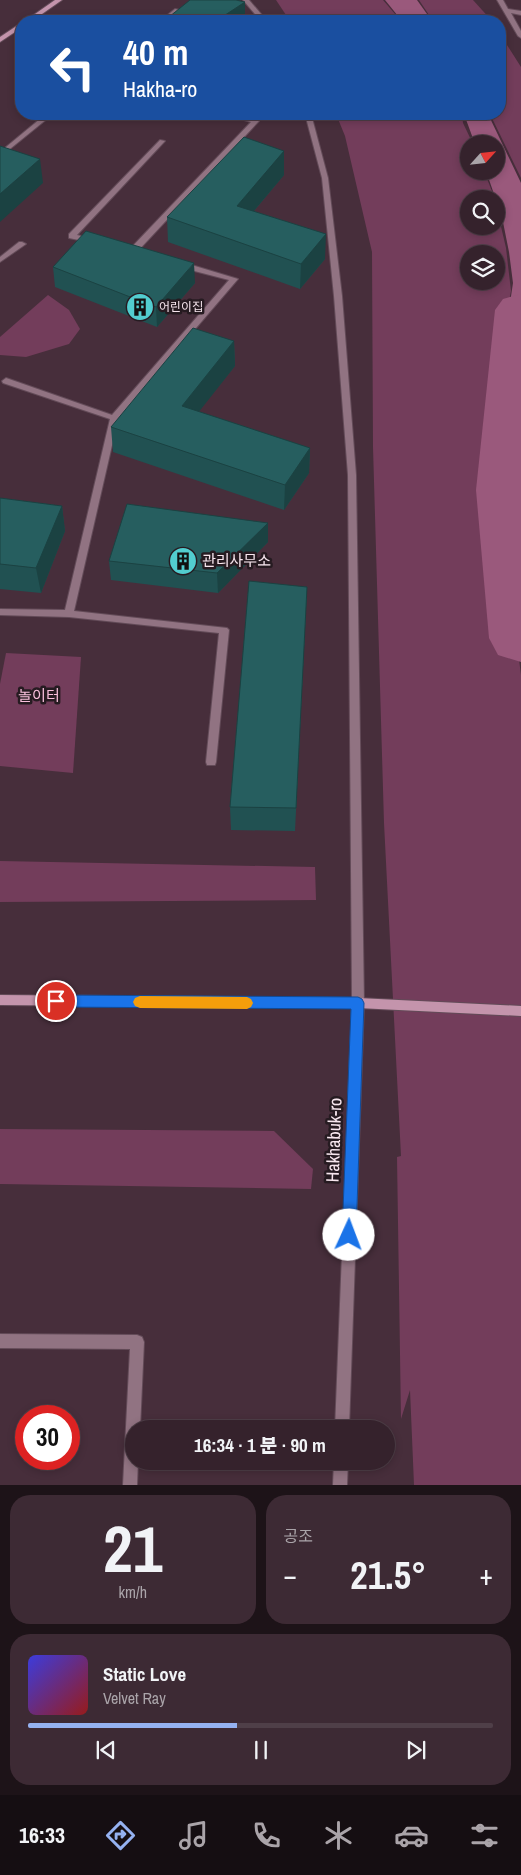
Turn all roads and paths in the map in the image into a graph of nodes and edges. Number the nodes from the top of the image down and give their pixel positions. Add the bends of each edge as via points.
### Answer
1 (60, 0) edge
2 (246, 0) edge
3 (500, 0) edge
4 (177, 10) edge
5 (508, 11) junction
6 (521, 12) edge
7 (37, 15) edge
8 (171, 15) edge
9 (259, 15) edge
10 (15, 30) edge
11 (521, 36) edge
12 (0, 40) edge
13 (43, 120) edge
14 (249, 120) edge
15 (310, 120) edge
16 (162, 141) dead end
17 (0, 155) edge
18 (98, 243) edge
19 (22, 244) dead end
20 (141, 255) edge
21 (0, 260) edge
22 (169, 262) edge
23 (6, 381) dead end
24 (114, 418) junction
25 (0, 612) edge
26 (69, 614) junction
27 (211, 762) dead end
28 (0, 1000) edge
29 (358, 1003) junction
30 (521, 1012) edge
31 (0, 1341) edge
32 (342, 1420) edge
33 (340, 1470) edge
34 (130, 1485) edge
35 (340, 1485) edge

1 - 7 street
2 - 9 street
3 - 5 street
4 - 8 street
5 - 6 street
5 - 11 street
10 - 12 street
13 - 17 street
14 - 20 street via 256,122 128,251
15 - 29 street, Hakhabuk-ro via 325,178 352,475
16 - 18 street via 72,236
19 - 21 street
22 - 24 street via 234,279
23 - 24 street
24 - 26 street
25 - 26 street
26 - 27 street via 224,630
28 - 29 street
29 - 30 street
29 - 32 street, Hakhabuk-ro
31 - 34 street via 137,1342
33 - 35 street

